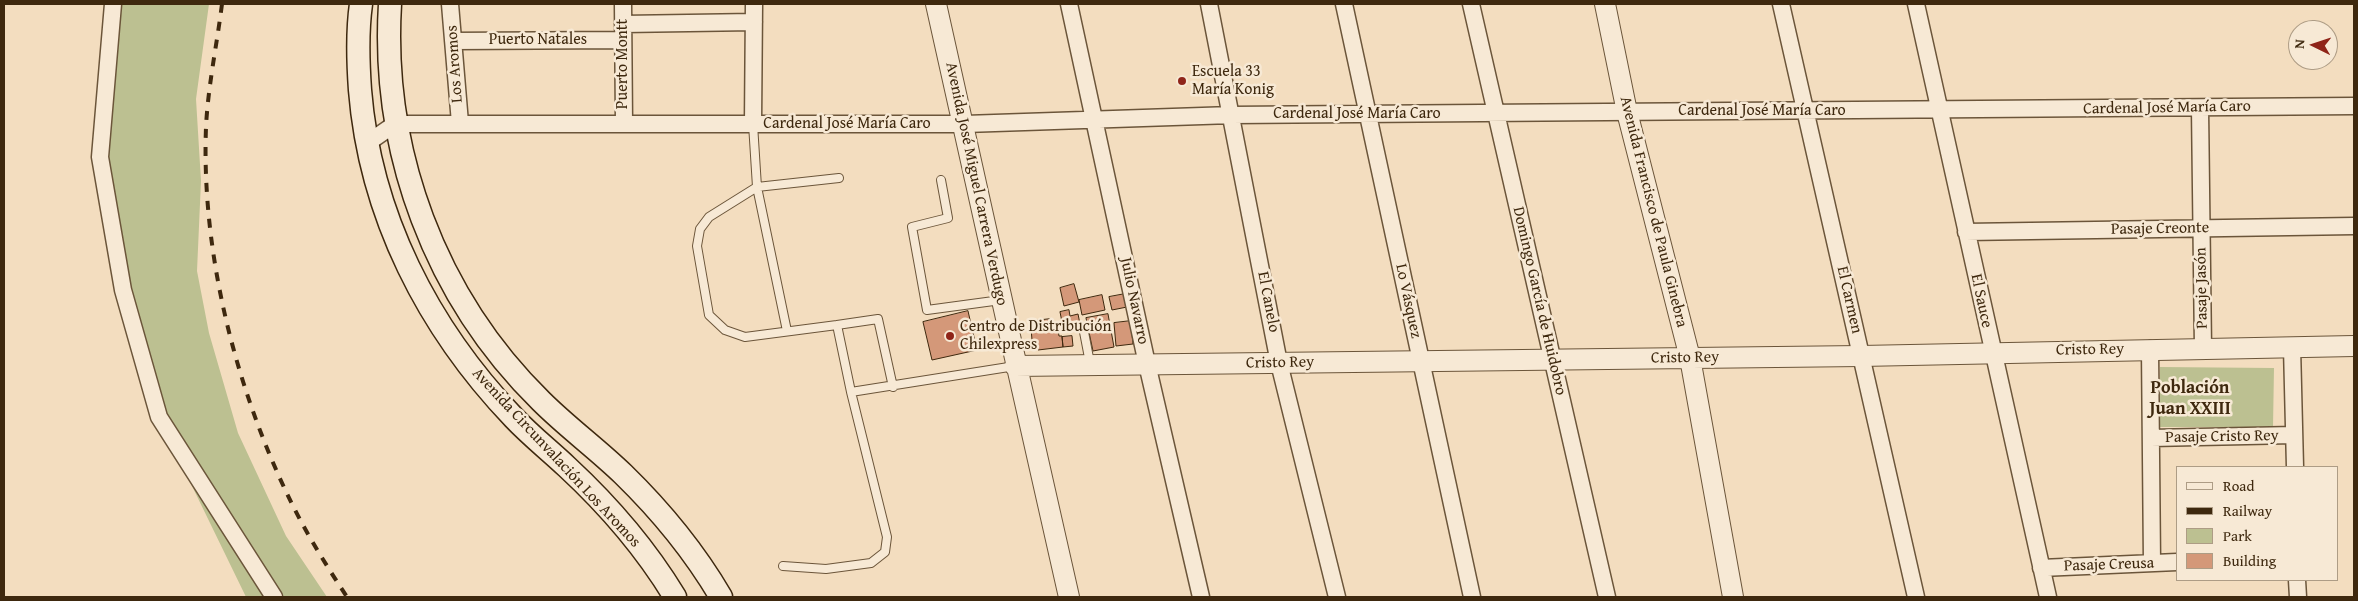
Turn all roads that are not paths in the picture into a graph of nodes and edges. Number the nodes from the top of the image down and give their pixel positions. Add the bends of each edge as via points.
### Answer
1 (113, 4) edge
2 (361, 4) edge
3 (390, 4) edge
4 (450, 4) edge
5 (623, 4) edge
6 (754, 4) edge
7 (936, 4) edge
8 (1069, 4) edge
9 (1209, 4) edge
10 (1344, 4) edge
11 (1471, 4) edge
12 (1605, 4) edge
13 (1781, 4) edge
14 (1916, 4) edge
15 (754, 22) junction
16 (623, 32) junction
17 (453, 41) junction
18 (2354, 106) edge
19 (2200, 108) junction
20 (1806, 110) junction
21 (1940, 110) junction
22 (1627, 112) junction
23 (1497, 113) junction
24 (1367, 114) junction
25 (1232, 115) junction
26 (1094, 119) junction
27 (460, 123) junction
28 (753, 123) junction
29 (395, 124) junction
30 (624, 124) junction
31 (965, 124) junction
32 (366, 144) junction
33 (839, 178) dead end
34 (941, 180) dead end
35 (757, 186) junction
36 (2354, 226) edge
37 (2202, 229) junction
38 (1966, 232) junction
39 (1001, 300) junction
40 (838, 325) junction
41 (787, 331) junction
42 (1084, 332) dead end
43 (2354, 346) edge
44 (2292, 347) junction
45 (2203, 348) junction
46 (2150, 349) junction
47 (1992, 352) junction
48 (1861, 356) junction
49 (1690, 358) junction
50 (1552, 360) junction
51 (1421, 361) junction
52 (1279, 363) junction
53 (1147, 364) junction
54 (1091, 365) junction
55 (1016, 366) junction
56 (893, 387) junction
57 (851, 392) junction
58 (2294, 435) junction
59 (2151, 438) junction
60 (2295, 466) edge
61 (2176, 562) edge
62 (2152, 563) junction
63 (783, 566) dead end
64 (2041, 568) junction
65 (2297, 581) edge
66 (274, 597) edge
67 (675, 597) edge
68 (721, 597) edge
69 (1069, 597) edge
70 (1201, 597) edge
71 (1337, 597) edge
72 (1472, 597) edge
73 (1606, 597) edge
74 (1733, 597) edge
75 (1916, 597) edge
76 (2048, 597) edge
77 (2298, 597) edge

1 - 66 street via 100,157 123,290 159,417
2 - 32 main road, Avenida Circunvalación Los Aromos via 359,77
3 - 29 main road, Avenida Circunvalación Los Aromos via 389,61
4 - 17 street, Los Aromos
5 - 16 street, Puerto Montt
6 - 15 street
7 - 31 street, Avenida José Miguel Carrera Verdugo
8 - 26 street, Julio Navarro
9 - 25 street, El Canelo
10 - 24 street, Lo Vásquez
11 - 23 street, Domingo García de Huidobro
12 - 22 street, Avenida Francisco de Paula Ginebra
13 - 20 street, El Carmen
14 - 21 street, El Sauce
15 - 16 street, Puerto Natales
15 - 28 street
16 - 17 street, Puerto Natales
16 - 30 street, Puerto Montt
17 - 27 street, Los Aromos
18 - 19 street, Cardenal José María Caro
19 - 21 street, Cardenal José María Caro
19 - 37 street, Pasaje Jasón
20 - 21 street, Cardenal José María Caro
20 - 22 street, Cardenal José María Caro
20 - 48 street, El Carmen
21 - 38 street, El Sauce
22 - 23 street, Cardenal José María Caro
22 - 49 street, Avenida Francisco de Paula Ginebra
23 - 24 street, Cardenal José María Caro
23 - 50 street, Domingo García de Huidobro
24 - 25 street, Cardenal José María Caro
24 - 51 street, Lo Vásquez
25 - 26 street, Cardenal José María Caro
25 - 52 street, El Canelo
26 - 31 street, Cardenal José María Caro
26 - 53 street, Julio Navarro
27 - 29 street, Cardenal José María Caro
27 - 30 street, Cardenal José María Caro
28 - 30 street, Cardenal José María Caro
28 - 31 street, Cardenal José María Caro
28 - 35 lane
29 - 32 street
29 - 68 main road, Avenida Circunvalación Los Aromos via 410,185 426,229 449,278 479,326 513,372 539,400 622,472 667,520
31 - 39 street, Avenida José Miguel Carrera Verdugo
32 - 67 main road, Avenida Circunvalación Los Aromos via 396,242 448,337 491,394 568,467 628,531
33 - 35 lane
34 - 39 lane via 948,218 912,227 927,310
35 - 41 lane
35 - 41 lane via 710,218 700,229 697,246 709,315 725,330 745,337
36 - 37 street, Pasaje Creonte
37 - 38 street, Pasaje Creonte
37 - 45 street, Pasaje Jasón
38 - 47 street, El Sauce
39 - 55 street, Avenida José Miguel Carrera Verdugo
40 - 41 lane
40 - 56 lane via 878,319
40 - 57 lane
42 - 54 lane
43 - 44 street, Cristo Rey
44 - 45 street, Cristo Rey
44 - 58 street
45 - 46 street, Cristo Rey
46 - 47 street, Cristo Rey
46 - 59 street
47 - 48 street, Cristo Rey
47 - 64 street, El Sauce
48 - 49 street, Cristo Rey
48 - 75 street, El Carmen
49 - 50 street, Cristo Rey
49 - 74 street, Avenida Francisco de Paula Ginebra
50 - 51 street, Cristo Rey
50 - 73 street, Domingo García de Huidobro
51 - 52 street, Cristo Rey
51 - 72 street, Lo Vásquez
52 - 53 street, Cristo Rey
52 - 71 street, El Canelo
53 - 54 street, Cristo Rey
53 - 70 street, Julio Navarro
54 - 55 street, Cristo Rey
55 - 56 lane
55 - 69 street, Avenida José Miguel Carrera Verdugo
56 - 57 lane
57 - 63 lane via 887,537 886,552 871,563 826,569
58 - 59 street, Pasaje Cristo Rey
58 - 60 street
59 - 62 street
61 - 62 street, Pasaje Creusa
62 - 64 street, Pasaje Creusa
64 - 76 street, El Sauce
65 - 77 street

